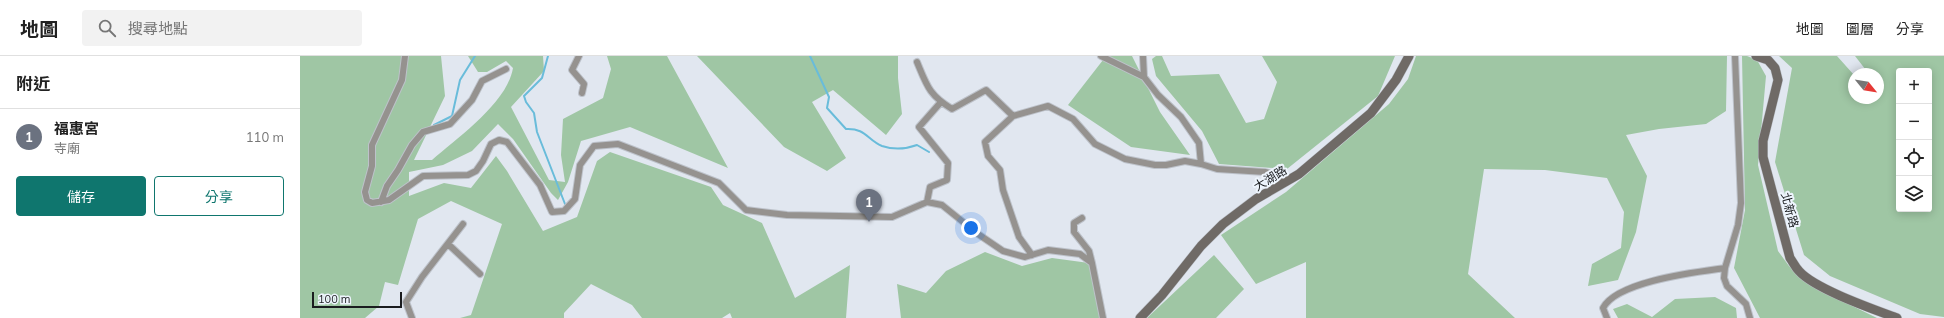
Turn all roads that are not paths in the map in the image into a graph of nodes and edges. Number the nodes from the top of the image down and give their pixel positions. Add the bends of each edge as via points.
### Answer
1 (405, 56) edge
2 (578, 56) edge
3 (1101, 56) edge
4 (1144, 56) edge
5 (1409, 56) edge
6 (1735, 56) edge
7 (1756, 56) edge
8 (917, 62) dead end
9 (506, 69) dead end
10 (1144, 77) junction
11 (582, 93) dead end
12 (941, 102) junction
13 (1013, 116) junction
14 (1201, 164) junction
15 (1290, 179) junction
16 (381, 202) junction
17 (927, 202) junction
18 (1082, 218) dead end
19 (464, 224) dead end
20 (448, 244) junction
21 (1032, 255) junction
22 (1092, 263) junction
23 (1725, 268) junction
24 (480, 274) dead end
25 (412, 318) edge
26 (1103, 318) edge
27 (1140, 318) edge
28 (1607, 318) edge
29 (1750, 318) edge
30 (1897, 318) edge

1 - 16 street via 402,80 372,146 372,166 365,192 367,200 372,203
2 - 11 street via 572,70 584,84
3 - 10 street
4 - 10 street
5 - 15 street, 大湖路 via 1396,80 1371,113
6 - 23 street via 1741,203 1738,225
7 - 30 street, 北新路 via 1768,60 1775,68 1778,80 1763,141 1763,157 1790,258 1809,280
8 - 12 street via 928,89
9 - 16 street via 482,81 472,100 450,124 423,132 387,186
10 - 14 street via 1181,117 1199,143
12 - 13 street via 952,110 986,90
12 - 17 street via 919,126 948,163 947,180 930,187
13 - 14 street via 1048,106 1073,119 1095,144 1125,159 1155,165 1185,160
13 - 21 street via 985,142 988,156 1000,170 1003,190 1019,237
14 - 15 street via 1217,169 1265,172
15 - 27 street, 大湖路 via 1256,199 1223,224
16 - 17 street via 423,176 468,175 476,171 491,144 499,140 507,142 540,185 552,212 564,211 575,199 580,164 594,146 618,144 720,183 746,210 787,215 892,217
17 - 21 street via 942,205 1004,251 1024,257
18 - 22 street via 1074,223 1074,232 1089,252
19 - 20 street
20 - 24 street
20 - 25 street via 406,302
21 - 22 street via 1048,250 1080,254
22 - 26 street
23 - 28 street via 1664,277 1629,290 1607,302 1604,308
23 - 29 street via 1724,278 1727,286 1746,304

